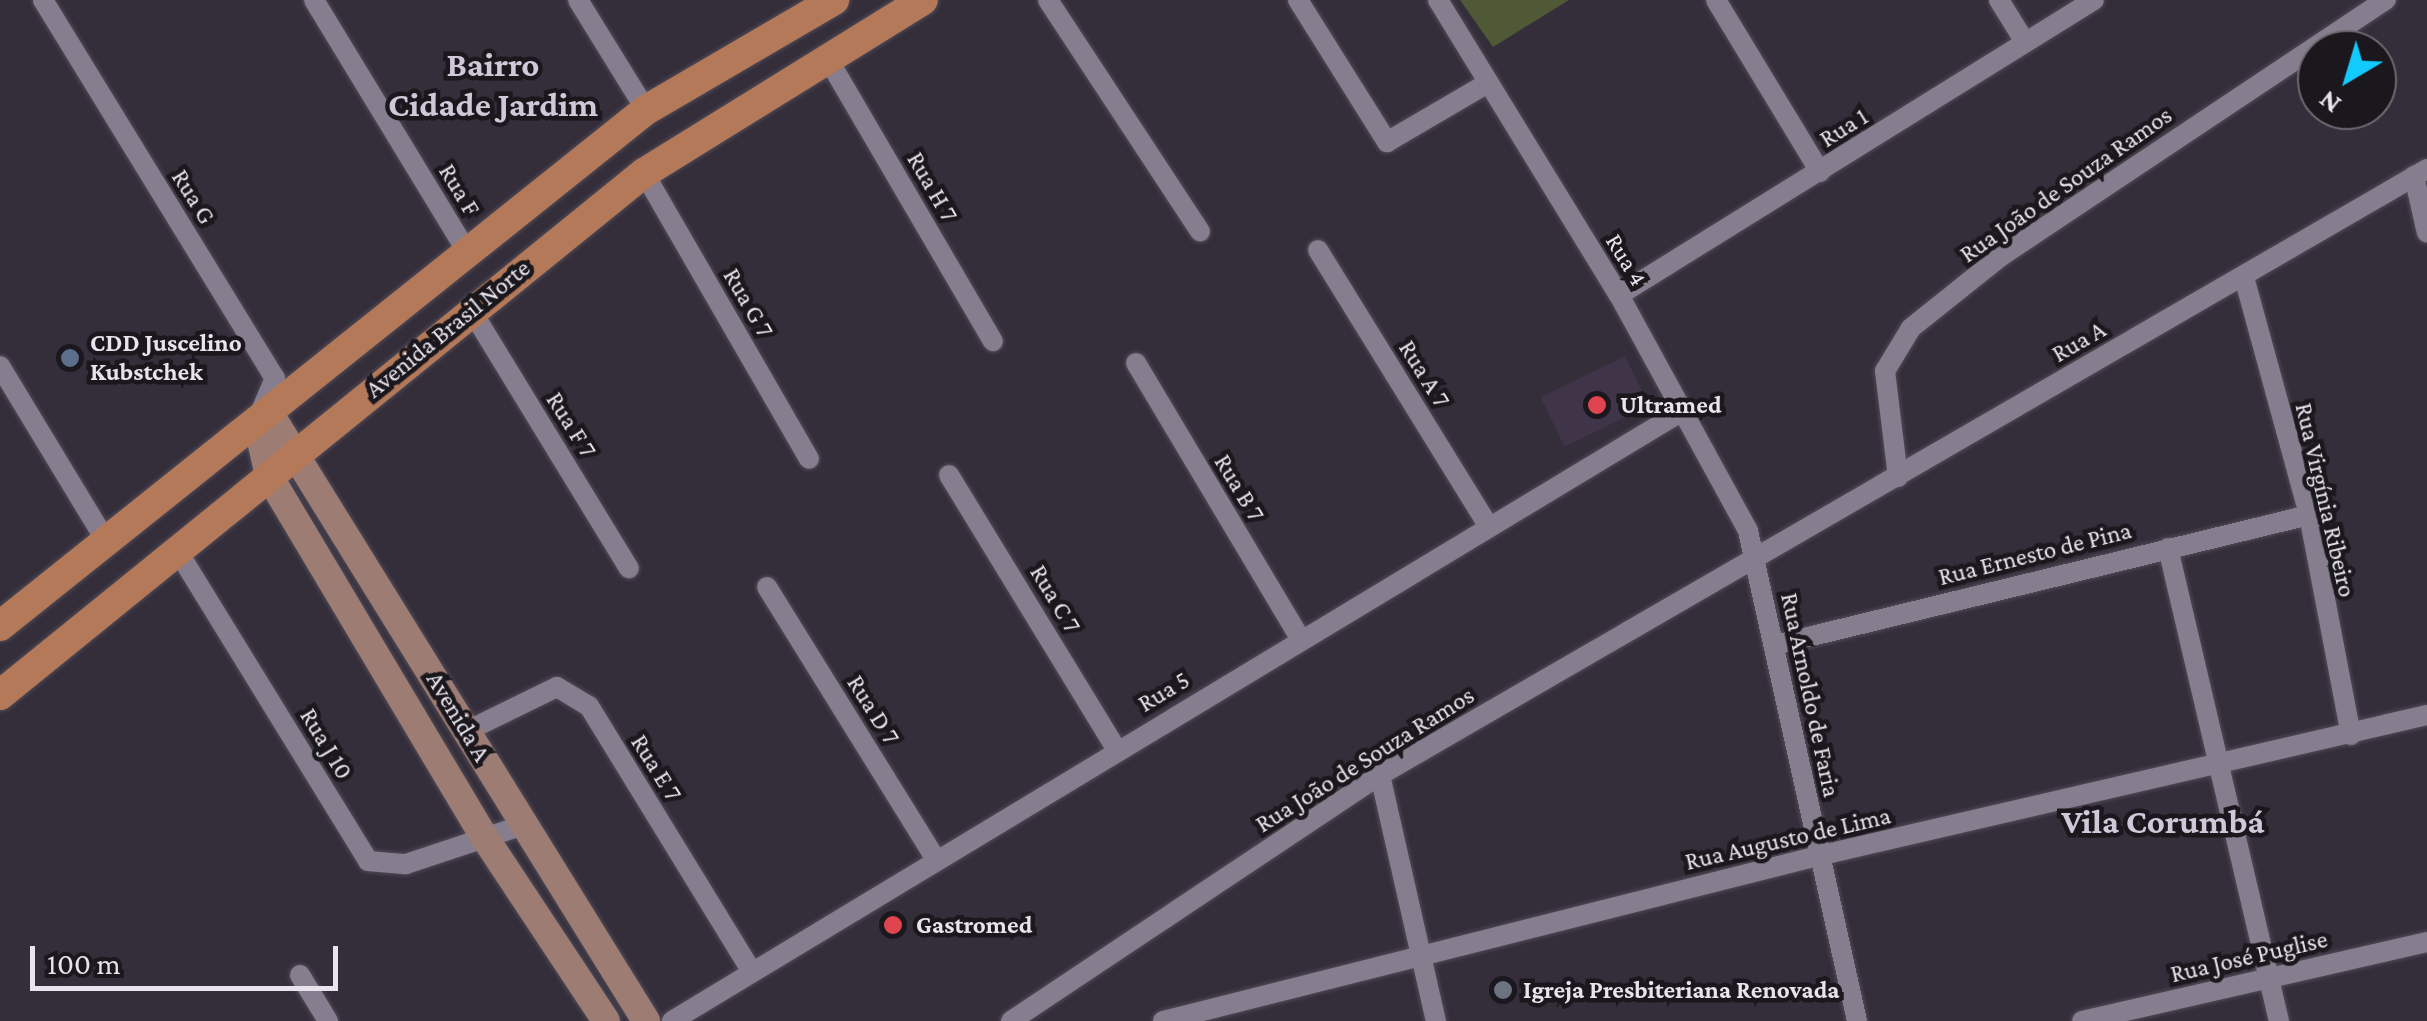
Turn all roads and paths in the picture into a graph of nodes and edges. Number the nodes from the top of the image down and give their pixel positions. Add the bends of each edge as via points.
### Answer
1 (43, 0) edge
2 (314, 0) edge
3 (578, 0) edge
4 (834, 0) edge
5 (923, 0) edge
6 (1048, 0) edge
7 (1298, 0) edge
8 (1438, 0) edge
9 (1716, 0) edge
10 (2000, 0) edge
11 (2094, 0) edge
12 (2386, 0) edge
13 (2025, 42) junction
14 (828, 59) junction
15 (1488, 83) junction
16 (646, 110) junction
17 (1820, 172) junction
18 (2420, 172) edge
19 (644, 173) junction
20 (1200, 231) dead end
21 (2427, 232) edge
22 (1318, 250) dead end
23 (468, 253) junction
24 (2244, 276) junction
25 (1619, 295) junction
26 (470, 308) junction
27 (992, 341) dead end
28 (1136, 363) dead end
29 (0, 366) edge
30 (1684, 410) junction
31 (263, 418) junction
32 (296, 456) junction
33 (808, 459) dead end
34 (949, 475) dead end
35 (268, 476) junction
36 (1898, 477) junction
37 (2308, 515) junction
38 (1487, 524) junction
39 (106, 541) junction
40 (2168, 548) junction
41 (177, 550) junction
42 (1754, 556) junction
43 (629, 568) dead end
44 (767, 587) dead end
45 (0, 626) edge
46 (1300, 638) junction
47 (1774, 645) junction
48 (0, 695) edge
49 (2427, 715) edge
50 (468, 731) junction
51 (2350, 736) junction
52 (1117, 750) junction
53 (2219, 766) junction
54 (1380, 775) junction
55 (522, 825) junction
56 (485, 838) junction
57 (1818, 856) junction
58 (936, 860) junction
59 (2427, 942) edge
60 (1419, 954) junction
61 (752, 972) junction
62 (300, 975) dead end
63 (2268, 980) junction
64 (328, 1021) edge
65 (606, 1021) edge
66 (646, 1021) edge
67 (672, 1021) edge
68 (1010, 1021) edge
69 (1162, 1021) edge
70 (1436, 1021) edge
71 (1857, 1021) edge
72 (2082, 1021) edge
73 (2278, 1021) edge

1 - 31 street, Rua G via 275,378
2 - 23 street, Rua F
3 - 16 street
4 - 16 main road, Avenida Brasil Norte
5 - 14 main road, Avenida Brasil Norte
6 - 20 street
7 - 15 street via 1387,142
8 - 15 street, Rua 4
9 - 17 street
10 - 13 street
11 - 13 street, Rua 1
12 - 36 street, Rua João de Souza Ramos via 2000,257 1912,328 1884,372
13 - 17 street, Rua 1
14 - 19 main road, Avenida Brasil Norte
14 - 27 street, Rua H 7
15 - 25 street, Rua 4
16 - 23 main road, Avenida Brasil Norte
17 - 25 street, Rua 1
18 - 21 street
18 - 24 street, Rua A
19 - 26 main road, Avenida Brasil Norte
19 - 33 street, Rua G 7
22 - 38 street, Rua A 7
23 - 31 main road, Avenida Brasil Norte
24 - 36 street, Rua A
24 - 37 street, Rua Virgínia Ribeiro
25 - 30 street, Rua 4
26 - 32 main road, Avenida Brasil Norte
26 - 43 street, Rua F 7
28 - 46 street, Rua B 7
29 - 39 street
30 - 38 street, Rua 5
30 - 42 street, Rua 4 via 1748,531
31 - 32 street, Avenida A
31 - 35 street, Avenida A
31 - 39 main road, Avenida Brasil Norte
32 - 35 main road, Avenida Brasil Norte
32 - 50 street, Avenida A
34 - 52 street, Rua C 7
35 - 41 main road, Avenida Brasil Norte
35 - 56 street, Avenida A
36 - 42 street, Rua A
37 - 40 street, Rua Ernesto de Pina
37 - 51 street, Rua Virgínia Ribeiro
38 - 46 street, Rua 5
39 - 45 main road, Avenida Brasil Norte
40 - 47 street, Rua Ernesto de Pina
40 - 53 street
41 - 48 main road, Avenida Brasil Norte
41 - 56 street, Rua J 10 via 368,861 406,864
42 - 47 street, Rua Arnoldo de Faria
42 - 54 street, Rua João de Souza Ramos
44 - 58 street, Rua D 7
46 - 52 street, Rua 5
47 - 57 street, Rua Arnoldo de Faria
49 - 51 street, Rua Augusto de Lima
50 - 55 street, Avenida A
50 - 61 street, Rua E 7 via 557,687 589,706
51 - 53 street, Rua Augusto de Lima
52 - 58 street, Rua 5
53 - 57 street, Rua Augusto de Lima
53 - 63 street
54 - 60 street
54 - 68 street, Rua João de Souza Ramos
55 - 56 street
55 - 66 street, Avenida A
56 - 65 street, Avenida A
57 - 60 street, Rua Augusto de Lima
57 - 71 street, Rua Arnoldo de Faria
58 - 61 street, Rua 5
59 - 63 street, Rua José Puglise
60 - 69 street, Rua Augusto de Lima
60 - 70 street
61 - 67 street, Rua 5
62 - 64 street
63 - 72 street, Rua José Puglise
63 - 73 street

